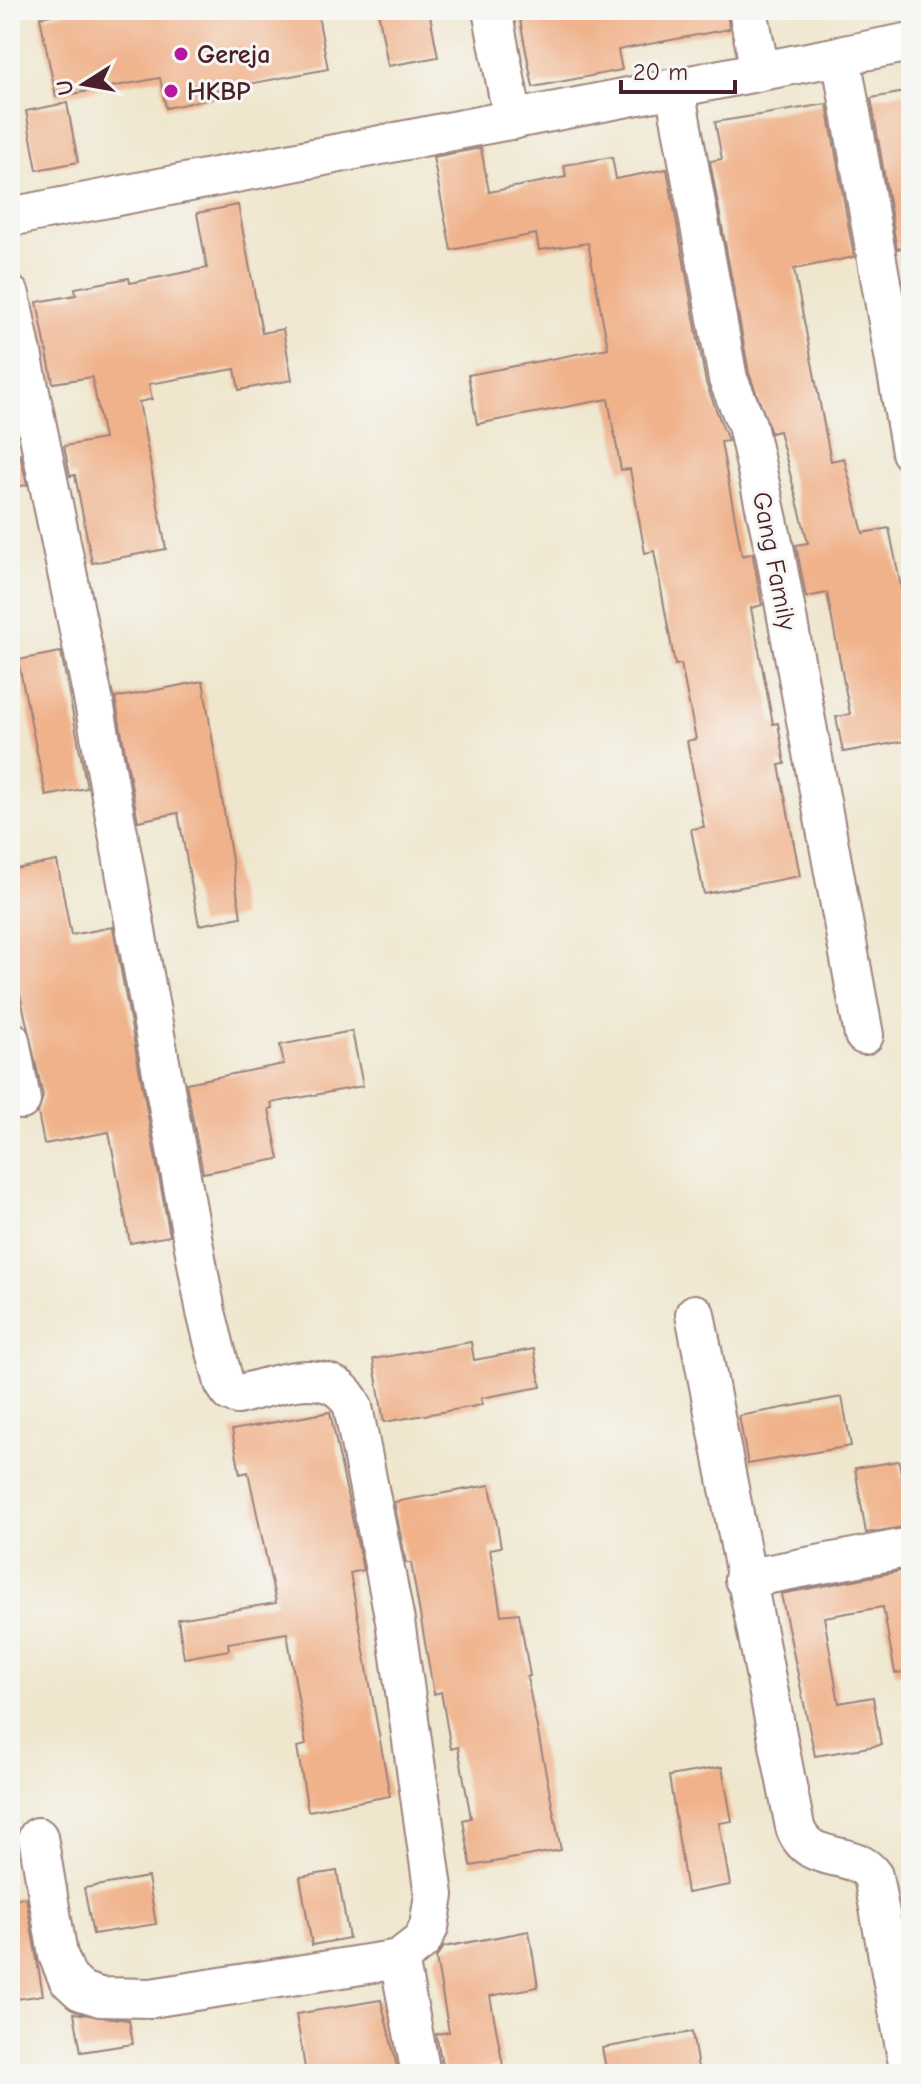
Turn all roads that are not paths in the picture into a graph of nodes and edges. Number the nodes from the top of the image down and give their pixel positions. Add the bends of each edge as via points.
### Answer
1 (492, 10) edge
2 (748, 10) edge
3 (911, 42) edge
4 (841, 56) junction
5 (760, 71) junction
6 (675, 89) junction
7 (513, 120) junction
8 (10, 217) edge
9 (10, 295) edge
10 (911, 452) edge
11 (864, 1035) dead end
12 (10, 1040) edge
13 (21, 1100) dead end
14 (695, 1314) dead end
15 (911, 1547) edge
16 (744, 1579) junction
17 (38, 1837) dead end
18 (399, 1959) junction
19 (421, 2074) edge
20 (910, 2074) edge

1 - 7 street
2 - 5 street
3 - 4 street
4 - 5 street
4 - 10 street
5 - 6 street
6 - 7 street
6 - 11 street, Gang Family via 726,367 747,425 775,552
7 - 8 street
9 - 18 street via 95,708 189,1236 224,1383 237,1395 314,1378 347,1394 356,1417 395,1621 434,1895 422,1941
12 - 13 street
14 - 16 street
15 - 16 street
16 - 20 street via 799,1840 809,1850 856,1861 873,1876
17 - 18 street via 58,1955 68,1979 81,1991 100,1997 163,1997
18 - 19 street

